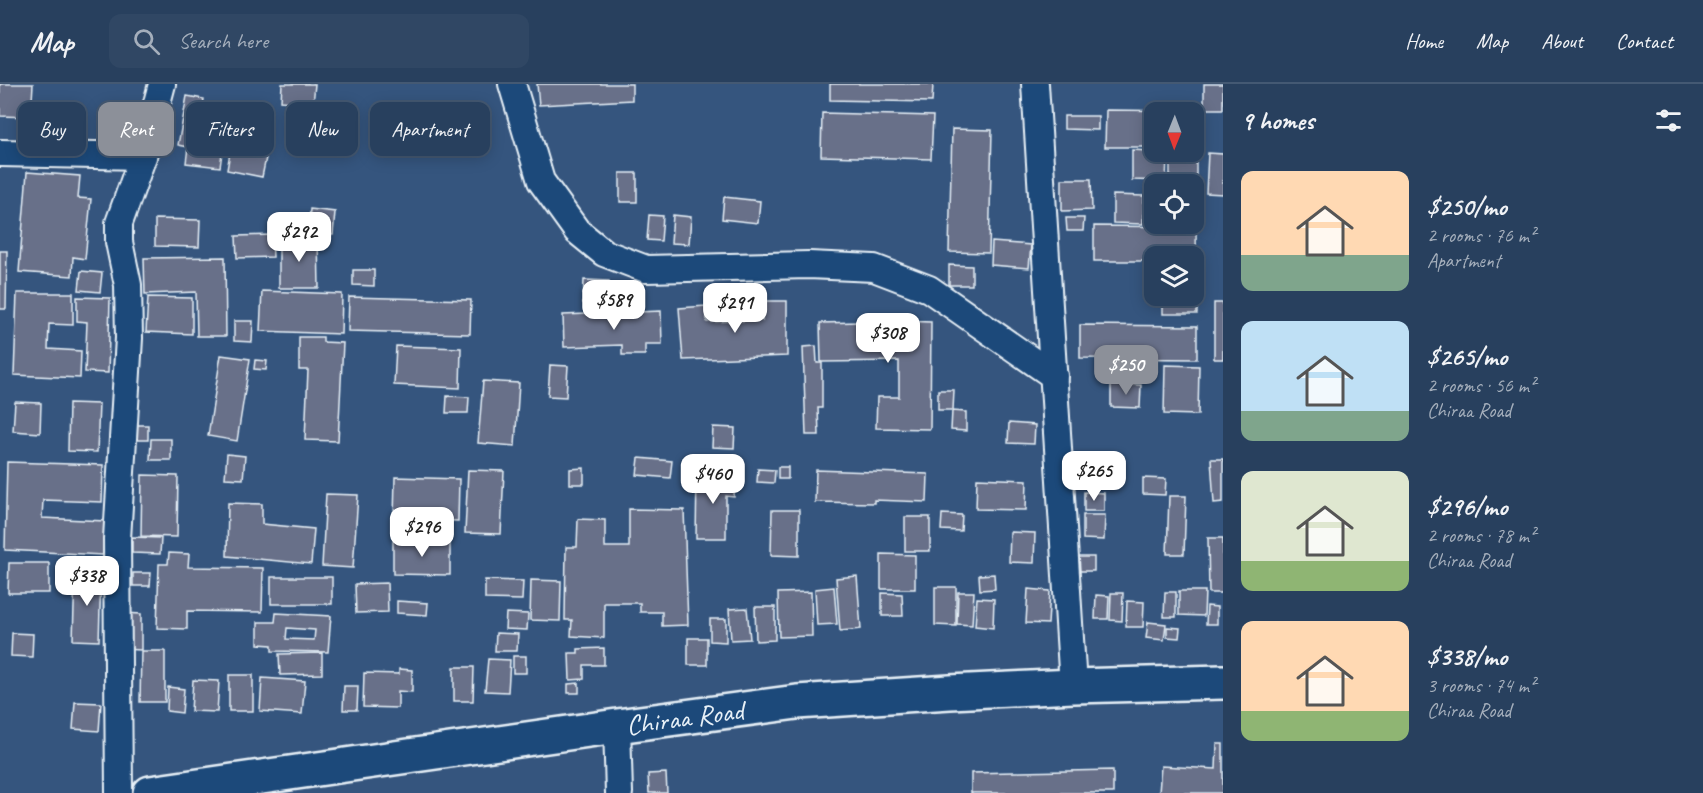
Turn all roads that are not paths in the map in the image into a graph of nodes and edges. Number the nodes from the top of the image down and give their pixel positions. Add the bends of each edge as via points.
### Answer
1 (162, 84) edge
2 (512, 84) edge
3 (1035, 84) edge
4 (157, 102) edge
5 (0, 153) edge
6 (98, 155) edge
7 (143, 156) edge
8 (1054, 376) junction
9 (1223, 682) edge
10 (1073, 686) junction
11 (617, 726) junction
12 (119, 793) edge
13 (150, 793) edge
14 (619, 793) edge

1 - 4 street
2 - 8 street via 541,181 577,231 604,254 646,269 809,265 874,268 929,289
3 - 8 street
5 - 6 street
7 - 12 street via 119,223 128,285 129,338 117,539
8 - 10 street
9 - 10 highway, Chiraa Road
10 - 11 highway, Chiraa Road via 796,702
11 - 13 highway, Chiraa Road
11 - 14 street

